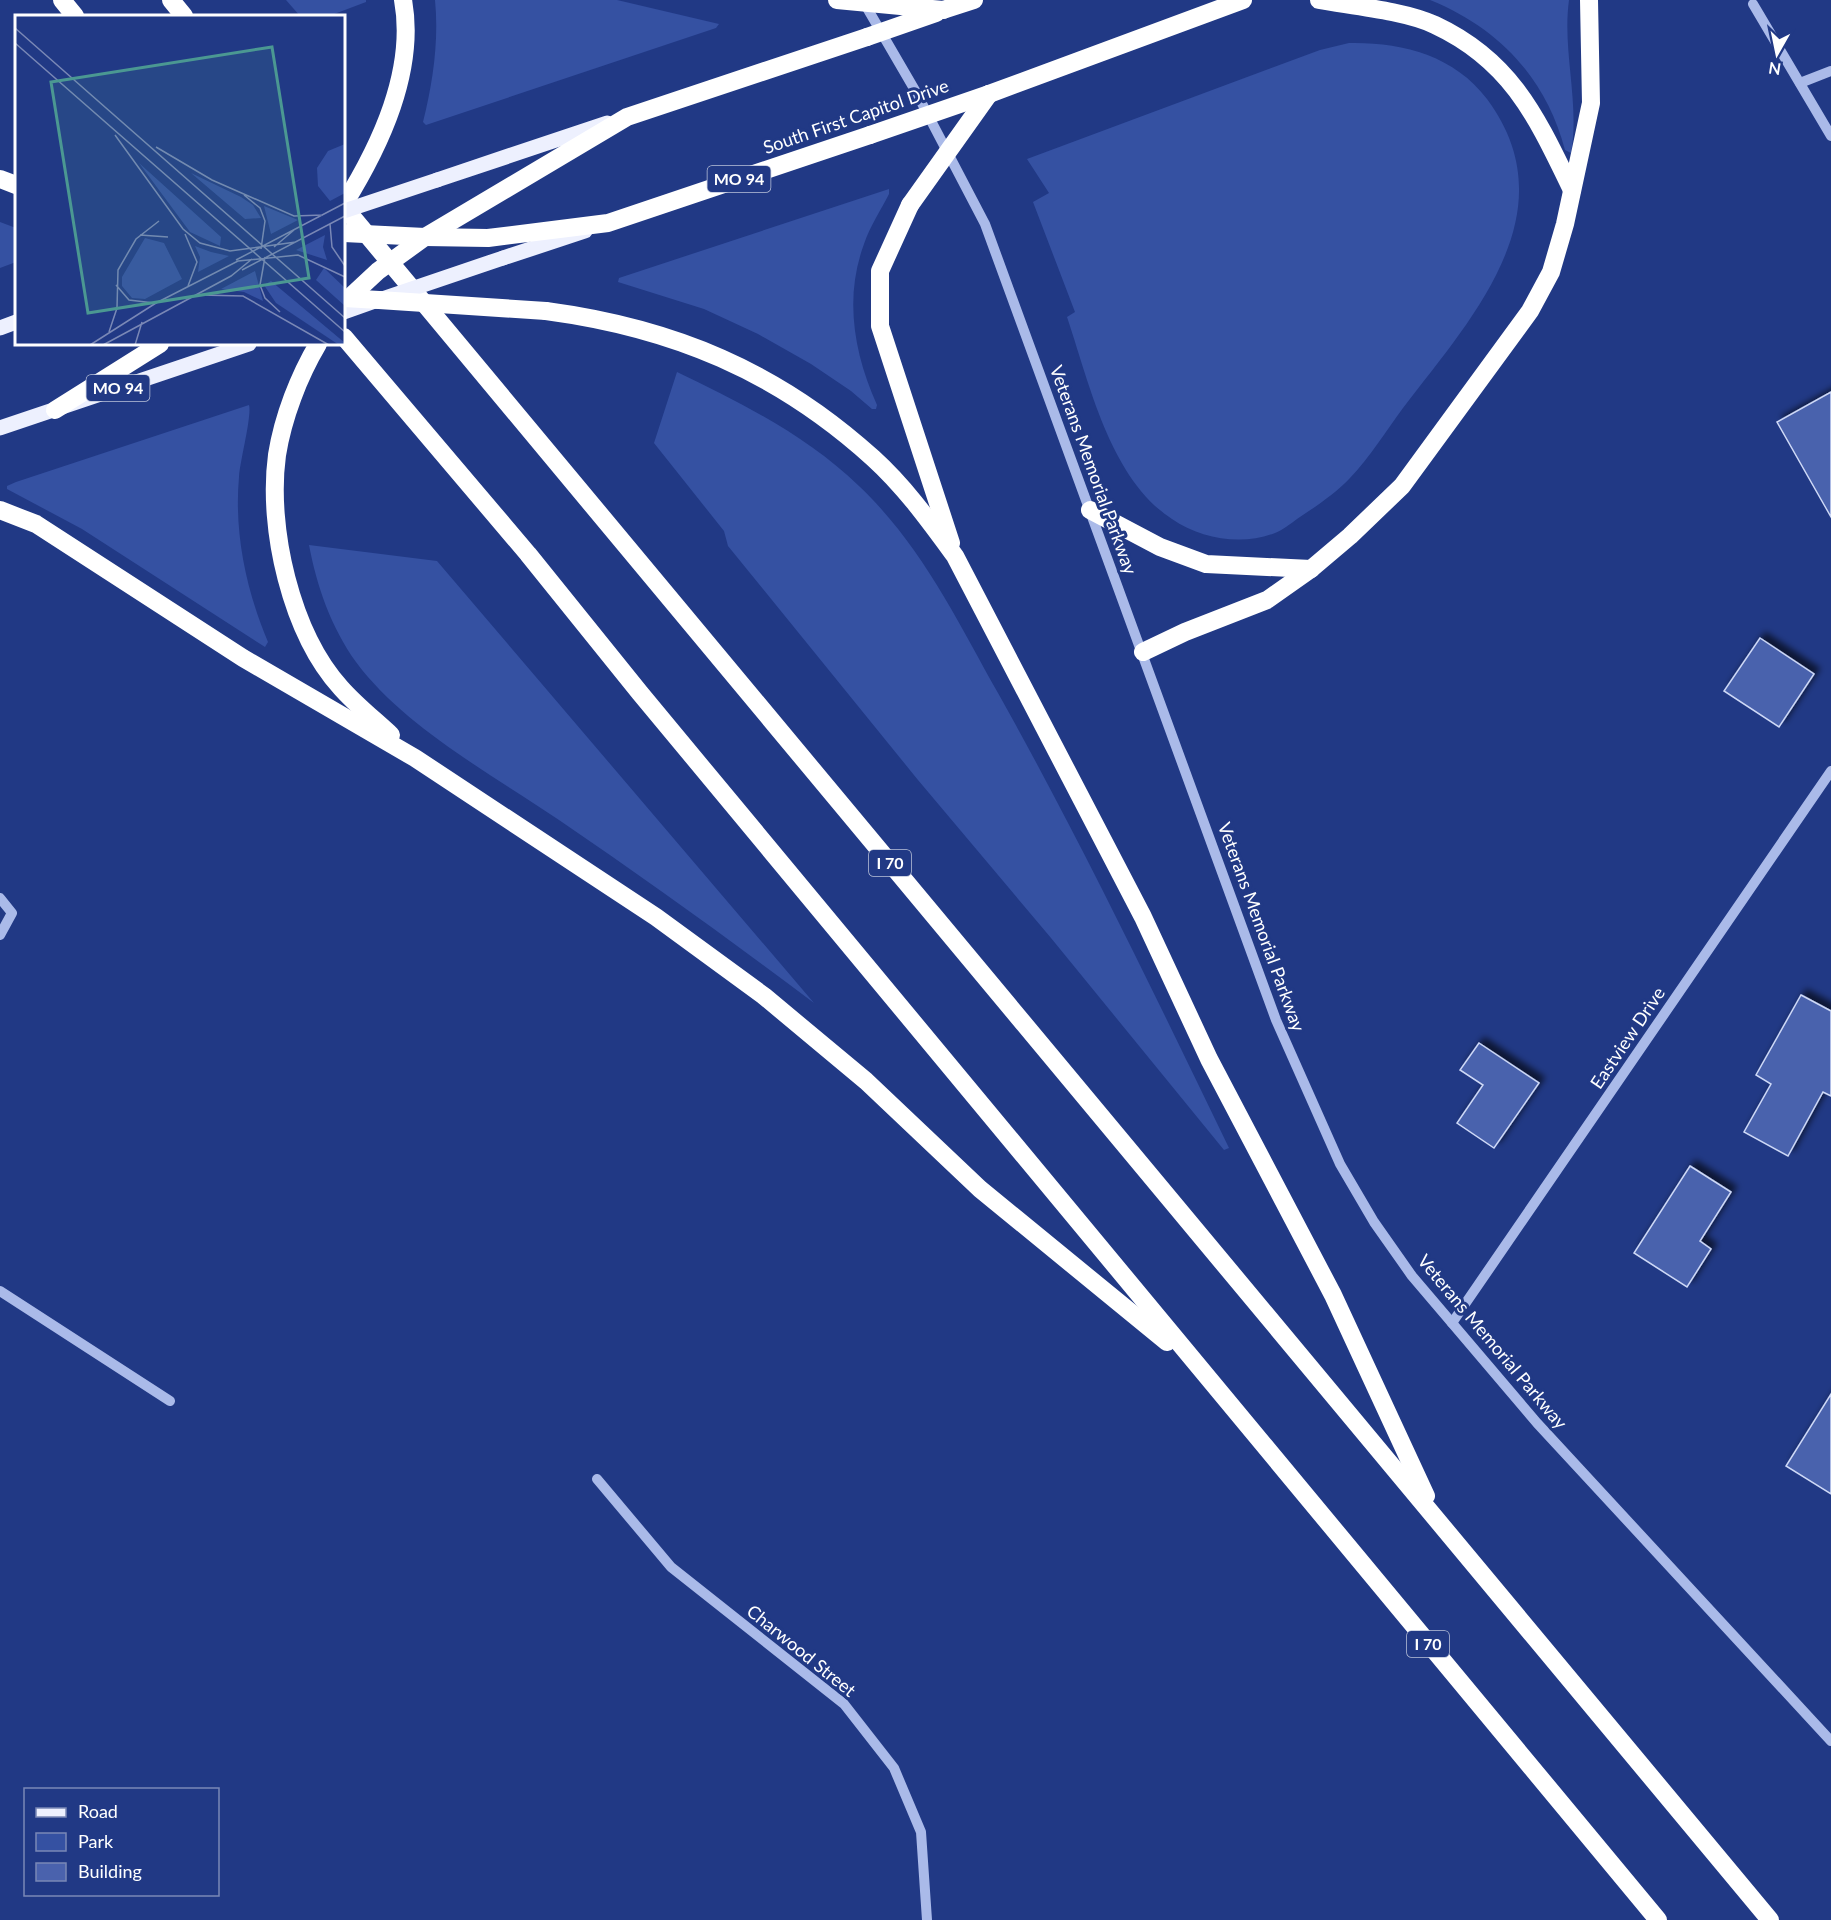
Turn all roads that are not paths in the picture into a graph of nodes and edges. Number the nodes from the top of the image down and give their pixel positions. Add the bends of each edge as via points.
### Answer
1 (62, 0) edge
2 (171, 0) edge
3 (403, 0) edge
4 (837, 0) edge
5 (862, 0) edge
6 (974, 0) edge
7 (1243, 0) edge
8 (1319, 0) edge
9 (1589, 0) edge
10 (1753, 4) dead end
11 (943, 10) junction
12 (74, 15) edge
13 (183, 15) edge
14 (1831, 71) edge
15 (1800, 83) junction
16 (989, 94) junction
17 (627, 117) junction
18 (1831, 136) edge
19 (0, 178) edge
20 (15, 185) edge
21 (1572, 190) junction
22 (345, 205) edge
23 (345, 207) edge
24 (345, 208) edge
25 (608, 223) junction
26 (345, 233) edge
27 (425, 237) junction
28 (379, 300) junction
29 (345, 303) edge
30 (15, 322) edge
31 (0, 328) edge
32 (345, 338) edge
33 (158, 345) edge
34 (317, 345) edge
35 (243, 346) edge
36 (55, 410) junction
37 (0, 428) edge
38 (0, 510) edge
39 (1090, 510) junction
40 (956, 556) junction
41 (1311, 569) junction
42 (1143, 652) junction
43 (415, 758) junction
44 (1831, 771) edge
45 (0, 897) edge
46 (0, 934) edge
47 (0, 1291) edge
48 (1452, 1323) junction
49 (1199, 1367) junction
50 (170, 1401) dead end
51 (597, 1479) dead end
52 (1437, 1519) junction
53 (1831, 1741) edge
54 (927, 1920) edge
55 (1658, 1920) edge
56 (1770, 1920) edge

1 - 12 highway
2 - 13 highway
3 - 22 highway via 406,52 387,118 369,163
4 - 11 highway, bridge
5 - 39 street, Veterans Memorial Parkway via 916,92 985,224
6 - 11 highway
7 - 16 highway, South First Capitol Drive / MO 94
8 - 21 highway via 1434,24 1485,55 1516,86
9 - 21 highway via 1591,103
10 - 15 street
11 - 17 highway, bridge
14 - 15 street
15 - 18 street
16 - 25 highway, South First Capitol Drive / MO 94, bridge
16 - 40 highway, bridge via 910,205 880,271 880,326
17 - 23 main road, bridge
17 - 27 highway
19 - 20 highway
21 - 41 highway via 1551,272 1530,311 1402,486
24 - 52 highway, I 70
25 - 27 highway via 488,238
25 - 28 main road, South First Capitol Drive / MO 94, bridge
26 - 27 highway, bridge
27 - 29 highway, bridge via 378,271
28 - 29 highway
28 - 40 highway, bridge via 546,311 641,328 698,347 764,379 831,423 875,460
30 - 31 main road
32 - 49 highway, I 70
33 - 36 highway
34 - 43 highway via 289,410 278,455 275,519 284,572 306,634 340,687
35 - 36 main road, MO 94
36 - 37 main road, MO 94
38 - 43 highway via 36,524 243,658
39 - 41 highway via 1160,547 1206,564
39 - 42 street, Veterans Memorial Parkway
40 - 52 highway via 1143,917 1209,1059 1333,1295
41 - 42 highway via 1267,600
42 - 48 street, Veterans Memorial Parkway via 1276,1020 1313,1108 1374,1222
43 - 49 highway via 656,917 764,996 866,1081 980,1190
44 - 48 street, Eastview Drive
45 - 46 street via 12,913
47 - 50 street
48 - 53 street, Veterans Memorial Parkway via 1537,1423
49 - 55 highway, I 70
51 - 54 street, Charwood Street via 671,1567 844,1704 894,1768 921,1832
52 - 56 highway, I 70

